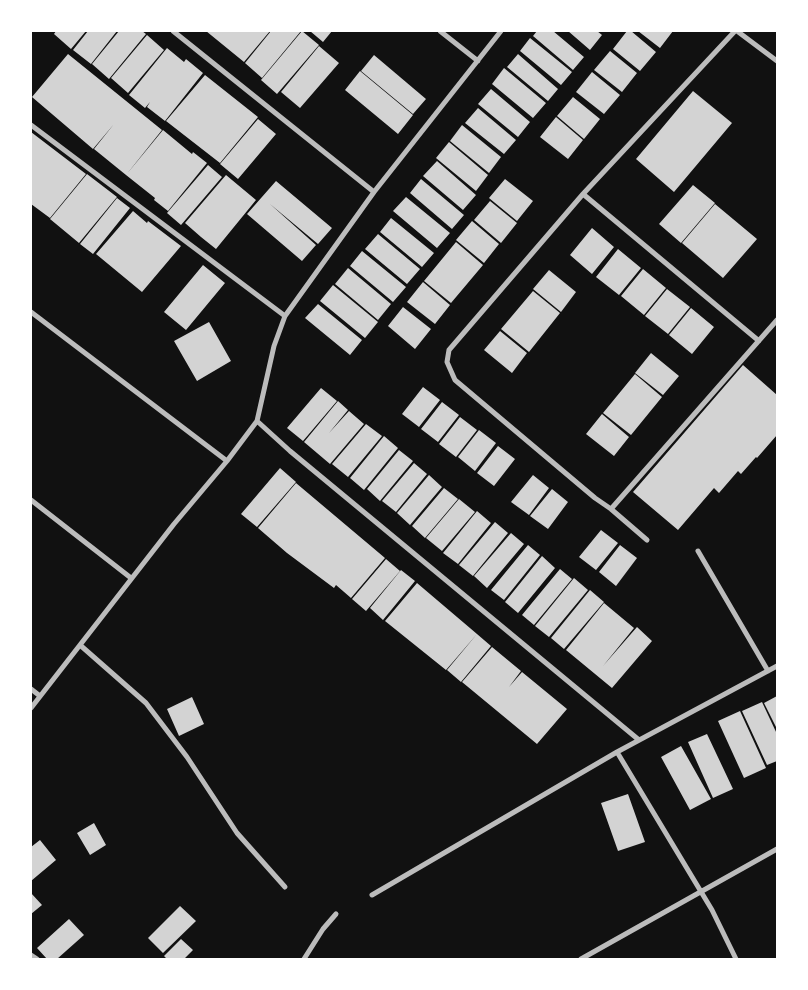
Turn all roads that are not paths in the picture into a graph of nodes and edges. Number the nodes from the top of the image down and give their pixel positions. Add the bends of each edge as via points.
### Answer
1 (172, 31) edge
2 (440, 31) edge
3 (502, 31) edge
4 (736, 31) edge
5 (478, 61) junction
6 (777, 61) edge
7 (31, 125) edge
8 (374, 192) junction
9 (583, 194) junction
10 (31, 312) edge
11 (286, 316) junction
12 (777, 320) edge
13 (759, 341) junction
14 (257, 422) junction
15 (228, 461) junction
16 (31, 500) edge
17 (611, 509) junction
18 (647, 540) dead end
19 (698, 551) dead end
20 (132, 578) junction
21 (80, 645) junction
22 (777, 666) edge
23 (768, 671) junction
24 (31, 689) edge
25 (40, 696) junction
26 (31, 708) edge
27 (639, 740) junction
28 (617, 752) junction
29 (777, 849) edge
30 (285, 887) dead end
31 (700, 892) junction
32 (372, 895) dead end
33 (336, 914) dead end
34 (31, 955) edge
35 (37, 959) edge
36 (304, 959) edge
37 (581, 959) edge
38 (736, 959) edge

1 - 8 street
2 - 5 street
3 - 5 street
4 - 6 street
4 - 9 street
5 - 8 street
7 - 11 street
8 - 11 street
9 - 13 street
9 - 17 street via 449,350 447,362 455,380
10 - 15 street
11 - 14 street via 274,346
12 - 13 street
13 - 17 street
14 - 15 street
14 - 27 street
15 - 20 street
16 - 20 street
17 - 18 street
19 - 23 street
20 - 21 street
21 - 25 street
21 - 30 street via 146,703 188,756 237,833
22 - 23 street
23 - 27 street
24 - 25 street
25 - 26 street
27 - 28 street
28 - 31 street
28 - 32 street
29 - 31 street
31 - 37 street
31 - 38 street
33 - 36 street
34 - 35 street

